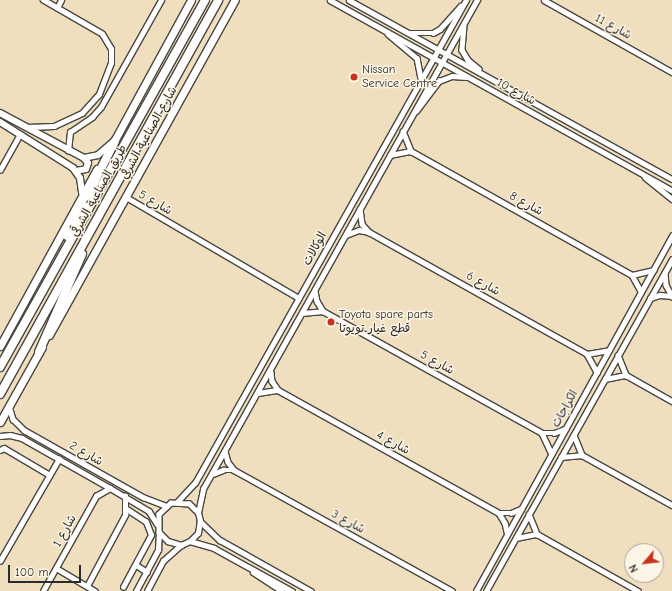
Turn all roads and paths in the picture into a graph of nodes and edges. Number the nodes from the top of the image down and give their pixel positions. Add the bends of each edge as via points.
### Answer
1 (42, 0) edge
2 (61, 0) edge
3 (161, 0) edge
4 (191, 0) edge
5 (205, 0) edge
6 (218, 0) edge
7 (330, 0) edge
8 (348, 0) edge
9 (477, 0) edge
10 (544, 0) edge
11 (465, 1) edge
12 (234, 2) edge
13 (57, 8) junction
14 (465, 19) junction
15 (380, 28) junction
16 (409, 33) junction
17 (438, 49) junction
18 (446, 53) junction
19 (434, 57) junction
20 (441, 61) junction
21 (672, 72) edge
22 (490, 77) junction
23 (421, 79) junction
24 (474, 80) junction
25 (0, 112) edge
26 (411, 117) junction
27 (0, 122) edge
28 (25, 127) junction
29 (403, 131) junction
30 (20, 134) junction
31 (115, 141) junction
32 (68, 151) junction
33 (411, 151) junction
34 (390, 155) junction
35 (84, 158) junction
36 (0, 170) edge
37 (76, 171) junction
38 (642, 174) junction
39 (672, 179) edge
40 (672, 190) edge
41 (82, 193) junction
42 (126, 198) junction
43 (672, 199) edge
44 (360, 208) junction
45 (369, 232) junction
46 (90, 235) junction
47 (344, 236) junction
48 (672, 236) edge
49 (672, 260) edge
50 (653, 270) junction
51 (665, 273) junction
52 (632, 275) junction
53 (51, 276) junction
54 (315, 291) junction
55 (642, 291) junction
56 (672, 296) edge
57 (299, 298) junction
58 (650, 298) junction
59 (323, 311) junction
60 (302, 313) junction
61 (0, 346) edge
62 (609, 350) junction
63 (39, 352) junction
64 (587, 354) junction
65 (618, 355) junction
66 (0, 367) edge
67 (271, 370) junction
68 (597, 372) junction
69 (626, 375) junction
70 (605, 379) junction
71 (278, 390) junction
72 (0, 394) edge
73 (258, 394) junction
74 (672, 401) edge
75 (9, 406) junction
76 (0, 422) edge
77 (565, 429) junction
78 (542, 433) junction
79 (574, 434) junction
80 (0, 436) edge
81 (0, 450) edge
82 (225, 451) junction
83 (552, 454) junction
84 (582, 455) junction
85 (561, 458) junction
86 (59, 459) junction
87 (234, 470) junction
88 (212, 474) junction
89 (50, 475) junction
90 (110, 488) junction
91 (125, 496) junction
92 (177, 502) junction
93 (672, 505) edge
94 (166, 506) junction
95 (126, 509) junction
96 (521, 509) junction
97 (198, 513) junction
98 (499, 514) junction
99 (529, 514) junction
100 (200, 521) junction
101 (158, 525) junction
102 (159, 532) junction
103 (507, 534) junction
104 (537, 534) junction
105 (516, 538) junction
106 (190, 542) junction
107 (180, 544) junction
108 (0, 561) edge
109 (244, 564) junction
110 (136, 565) junction
111 (56, 568) junction
112 (147, 572) junction
113 (87, 586) junction
114 (123, 587) dead end
115 (476, 590) edge
116 (42, 591) edge
117 (95, 591) edge
118 (136, 591) edge
119 (147, 591) edge
120 (282, 591) edge
121 (292, 591) edge
122 (311, 591) edge
123 (452, 591) edge
124 (471, 591) edge
125 (486, 591) edge
126 (638, 591) edge

1 - 13 street
2 - 13 street
3 - 32 street via 101,107 92,117 70,132
4 - 31 main road
5 - 53 highway, طريق الصناعية الشرقي
6 - 46 highway, طريق الصناعية الشرقي
7 - 15 street, شارع 10
8 - 16 street, شارع 10
9 - 14 street, الوكالات
10 - 21 street, شارع 11
11 - 16 street, الوكالات via 440,29 426,34
11 - 17 street, الوكالات
12 - 42 main road, شارع الصناعية الشرقي
13 - 28 street via 102,34 111,49 112,63 99,94 82,113 54,126
14 - 18 street, الوكالات
14 - 22 street, شارع 10 via 461,43 464,55
15 - 19 street, شارع 10
15 - 23 street, شارع 10 via 417,58
16 - 17 street, شارع 10
17 - 18 street, شارع 10
17 - 19 street, الوكالات
18 - 20 street, الوكالات
18 - 22 street, شارع 10
19 - 20 street, شارع 10
19 - 23 street, الوكالات
20 - 24 street, شارع 10
20 - 26 street, الوكالات
22 - 39 street, شارع 10
23 - 57 street, الوكالات
24 - 26 street, الوكالات via 458,76 444,78 435,85
24 - 38 street, شارع 10
25 - 28 main road
26 - 29 street, الوكالات
27 - 30 main road
28 - 32 main road
29 - 33 street
29 - 34 street, الوكالات
30 - 36 street
30 - 37 main road
31 - 35 main road via 98,155
31 - 41 main road
31 - 53 highway
32 - 35 main road
33 - 34 street
33 - 52 street, شارع 8
34 - 44 street, الوكالات
35 - 37 main road via 88,163 86,169
37 - 41 main road via 81,181
38 - 40 street, شارع 10
38 - 43 street, شارع 10
41 - 61 main road
42 - 57 street, شارع 5
42 - 63 main road, شارع الصناعية الشرقي
44 - 45 street via 362,224
44 - 47 street, الوكالات
45 - 47 street via 359,230
45 - 64 street, شارع 6
46 - 63 highway
46 - 72 highway, طريق الصناعية الشرقي
47 - 54 street, الوكالات
48 - 50 street, الكراجات
49 - 51 street, الكراجات
50 - 52 street
50 - 55 street, الكراجات
51 - 56 street via 666,285
51 - 58 street, الكراجات
52 - 55 street, شارع 8
53 - 66 highway, طريق الصناعية الشرقي
54 - 59 street via 317,302
54 - 60 street, الوكالات
55 - 62 street, الكراجات
56 - 58 street via 660,295
57 - 92 street, الوكالات via 195,483
58 - 65 street, الكراجات
59 - 60 street
59 - 78 street, شارع 5
60 - 67 street, الوكالات
62 - 64 street
62 - 68 street, الكراجات
63 - 75 main road, شارع الصناعية الشرقي
64 - 68 street
65 - 69 street
65 - 70 street, الكراجات
67 - 71 street via 272,381
67 - 73 street, الوكالات
68 - 77 street, الكراجات
69 - 70 street
69 - 74 street
70 - 79 street, الكراجات
71 - 73 street
71 - 98 street, شارع 4
73 - 82 street, الوكالات
75 - 76 main road, شارع الصناعية الشرقي
75 - 94 street, شارع 2 via 13,419 24,430 143,497
77 - 78 street via 554,433
77 - 83 street, الكراجات
78 - 83 street
79 - 84 street
79 - 85 street, الكراجات
80 - 86 street, شارع 2 via 15,436
81 - 89 street via 4,448
82 - 87 street
82 - 88 street, الوكالات
83 - 96 street, الكراجات
84 - 85 street
84 - 93 street
85 - 99 street, الكراجات
86 - 89 street
86 - 90 street, شارع 2
87 - 88 street
87 - 123 street, شارع 3
88 - 97 street, الوكالات via 203,489
89 - 108 street
90 - 91 street, شارع 2
90 - 111 street, شارع 1 via 96,496
91 - 95 street
91 - 101 street, شارع 2 via 149,512
92 - 94 street
92 - 97 street via 189,504
94 - 101 street via 160,514
95 - 110 street via 146,522 150,530 150,539
95 - 113 street
96 - 98 street
96 - 103 street, الكراجات
97 - 100 street
98 - 103 street via 506,523
99 - 104 street
99 - 105 street, الكراجات
100 - 106 street via 198,533
100 - 122 street via 220,540
101 - 102 street
102 - 107 street via 168,541
102 - 112 street via 158,550
103 - 115 street, الكراجات
104 - 105 street
104 - 126 street
105 - 125 street, الكراجات
106 - 107 street
106 - 109 street via 206,544
107 - 119 street via 164,561
109 - 120 street
109 - 121 street
110 - 112 street
110 - 114 street
111 - 113 street
111 - 116 street, شارع 1
112 - 118 street
113 - 117 street
115 - 124 street

